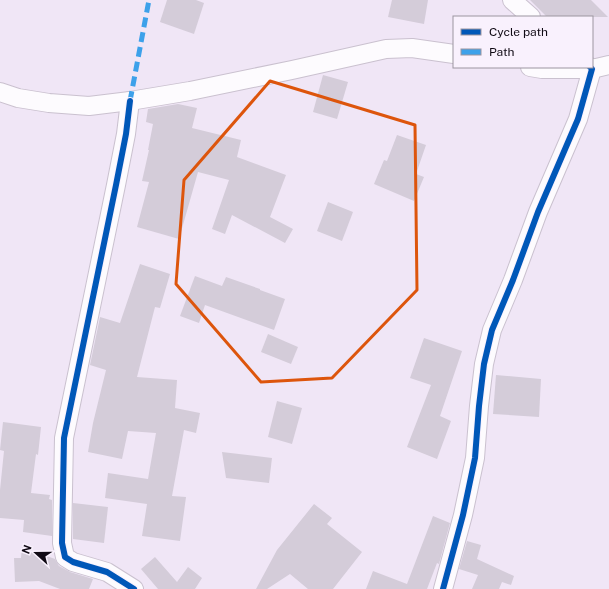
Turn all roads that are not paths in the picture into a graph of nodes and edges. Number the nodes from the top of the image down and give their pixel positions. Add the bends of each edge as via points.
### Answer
1 (512, 0) edge
2 (530, 16) edge
3 (453, 54) edge
4 (597, 67) edge
5 (536, 68) edge
6 (570, 68) edge
7 (0, 92) edge
8 (130, 101) junction
9 (134, 589) edge
10 (443, 589) edge

1 - 2 street
3 - 8 street via 412,48 386,49 190,91
4 - 10 street via 492,330 484,364 475,458
5 - 6 street
7 - 8 street via 49,103 89,106
8 - 9 street via 126,134 64,438 62,543 65,557 73,562 107,572

